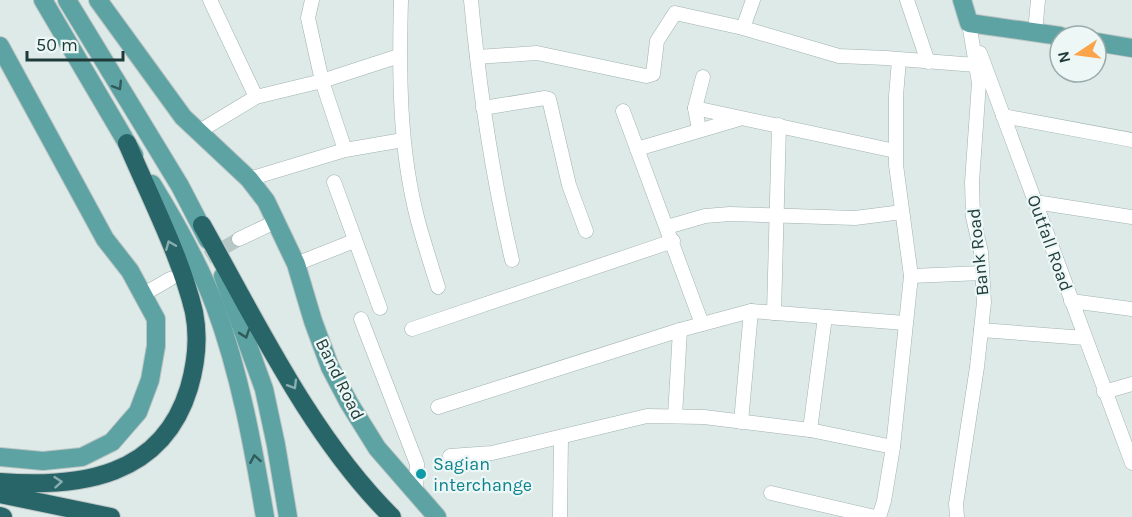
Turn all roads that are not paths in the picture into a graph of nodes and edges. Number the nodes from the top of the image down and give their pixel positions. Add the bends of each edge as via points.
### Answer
1 (43, 0) edge
2 (67, 0) edge
3 (98, 0) edge
4 (210, 0) edge
5 (312, 0) edge
6 (401, 0) edge
7 (471, 0) edge
8 (753, 0) edge
9 (907, 0) edge
10 (962, 0) edge
11 (1038, 0) edge
12 (969, 23) junction
13 (743, 28) junction
14 (1035, 32) junction
15 (1048, 34) edge
16 (1108, 44) edge
17 (0, 46) edge
18 (1132, 48) edge
19 (399, 56) junction
20 (477, 57) junction
21 (899, 60) junction
22 (928, 62) junction
23 (976, 65) junction
24 (703, 77) dead end
25 (322, 81) junction
26 (256, 97) junction
27 (483, 108) junction
28 (695, 108) junction
29 (623, 111) dead end
30 (1004, 116) junction
31 (742, 118) junction
32 (779, 125) junction
33 (699, 130) junction
34 (198, 132) junction
35 (403, 140) junction
36 (1132, 140) edge
37 (127, 143) junction
38 (637, 149) junction
39 (345, 150) junction
40 (895, 151) junction
41 (249, 179) junction
42 (334, 182) dead end
43 (1035, 202) junction
44 (902, 212) junction
45 (777, 214) junction
46 (1132, 217) edge
47 (275, 222) junction
48 (202, 225) junction
49 (668, 227) junction
50 (586, 231) dead end
51 (239, 239) tunnel mouth
52 (354, 240) junction
53 (673, 241) junction
54 (512, 260) dead end
55 (296, 264) junction
56 (982, 273) junction
57 (911, 276) junction
58 (170, 279) dead end
59 (438, 287) dead end
60 (142, 295) junction
61 (1071, 301) junction
62 (380, 308) dead end
63 (1132, 309) edge
64 (751, 311) junction
65 (774, 313) junction
66 (825, 317) junction
67 (361, 319) dead end
68 (905, 323) junction
69 (702, 324) junction
70 (412, 329) dead end
71 (680, 330) junction
72 (981, 330) junction
73 (1085, 339) junction
74 (1132, 384) edge
75 (1104, 392) junction
76 (438, 407) dead end
77 (675, 416) junction
78 (741, 422) junction
79 (810, 430) junction
80 (561, 438) junction
81 (893, 447) junction
82 (450, 456) dead end
83 (0, 458) edge
84 (1132, 463) edge
85 (0, 482) edge
86 (771, 493) dead end
87 (0, 494) edge
88 (416, 494) junction
89 (288, 515) edge
90 (111, 517) edge
91 (265, 517) edge
92 (392, 517) edge
93 (437, 517) edge
94 (560, 517) edge
95 (875, 517) edge
96 (957, 517) edge

1 - 37 main road
2 -> 48 main road
3 - 34 main road, Band Road
4 - 26 street
5 - 25 street via 308,18
6 - 19 street
7 - 20 street
8 - 13 street
9 - 22 street
10 - 12 main road
11 - 14 street
12 - 14 main road
12 - 23 street, Bank Road
12 - 30 street, Outfall Road
13 - 20 street via 675,13 657,41 653,74 646,76 537,53
13 - 21 street via 838,56
14 - 15 main road
16 - 18 main road
17 - 60 main road via 105,239 130,271
19 - 25 street
19 - 35 street
20 - 27 street
21 - 22 street
21 - 40 street
22 - 23 street
23 - 56 street, Bank Road via 979,82 972,194
24 - 28 street
25 - 26 street
25 - 39 street
26 - 34 street
27 - 50 street via 549,99 569,185
27 - 54 street
28 - 31 street
28 - 33 street
29 - 38 street
30 - 36 street
30 - 43 street, Outfall Road
31 - 32 street
31 - 33 street
32 - 40 street
32 - 45 street
33 - 38 street
34 - 41 main road, Band Road
35 - 39 street
35 - 59 street via 418,220
85 -> 37 highway via 89,480 117,471 166,434 183,407 197,343 194,314 172,248
91 -> 37 main road via 250,429 215,307 175,223
38 - 49 street
39 - 41 street
40 - 44 street
41 - 47 main road, Band Road via 266,201
42 - 52 street
43 - 46 street
43 - 61 street, Outfall Road
44 - 45 street via 855,218
44 - 57 street
45 - 49 street via 705,216
45 - 65 street
47 - 51 street
47 - 55 main road, Band Road
48 -> 89 main road via 264,389
48 -> 92 highway via 290,381 334,450
49 - 53 street
52 - 55 street
52 - 62 street
53 - 69 street
53 - 70 street
55 - 88 main road, Band Road via 330,367 377,448
56 - 57 street
56 - 72 street, Bank Road
57 - 68 street
58 - 60 street
60 - 83 main road via 156,319 152,368 138,412 112,442 82,457 43,461
61 - 63 street
61 - 73 street, Outfall Road
64 - 65 street
64 - 69 street
64 - 78 street
65 - 66 street
66 - 68 street
66 - 79 street
67 - 88 street via 417,464
68 - 81 street
69 - 71 street
71 - 76 street
71 - 77 street
72 - 73 street
72 - 96 street, Bank Road
73 - 75 street, Outfall Road
74 - 75 street
75 - 84 street, Outfall Road
77 - 78 street
77 - 80 street via 623,420
78 - 79 street
79 - 81 street
80 - 82 street via 492,453
80 - 94 street
81 - 95 street via 884,501 879,517
86 - 95 street
87 - 90 highway
88 - 93 main road, Band Road

